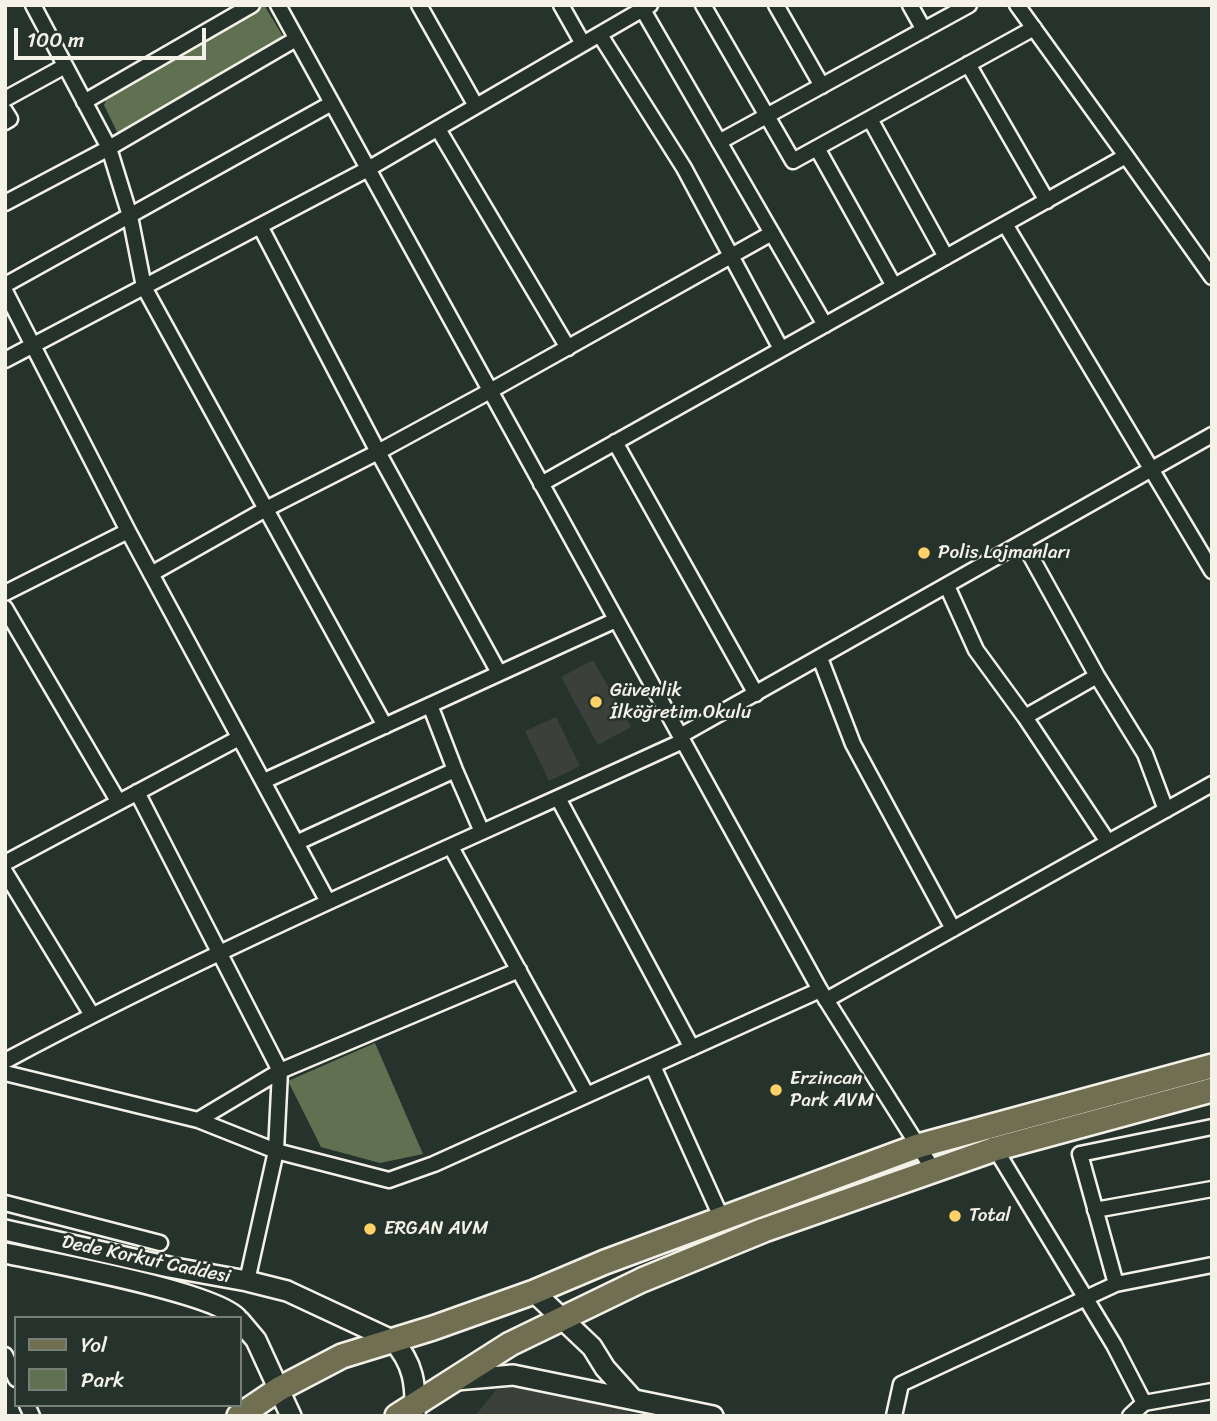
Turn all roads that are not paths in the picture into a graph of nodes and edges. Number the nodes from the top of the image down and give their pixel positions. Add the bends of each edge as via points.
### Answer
1 (33, 5) edge
2 (252, 5) edge
3 (278, 5) edge
4 (419, 5) edge
5 (561, 5) edge
6 (703, 5) edge
7 (776, 5) edge
8 (910, 5) edge
9 (969, 5) edge
10 (1017, 5) edge
11 (647, 7) edge
12 (1034, 28) junction
13 (924, 30) junction
14 (600, 35) junction
15 (296, 39) junction
16 (583, 44) junction
17 (968, 64) junction
18 (65, 66) junction
19 (822, 86) junction
20 (5, 99) edge
21 (84, 102) junction
22 (332, 103) junction
23 (477, 106) junction
24 (5, 111) edge
25 (767, 117) junction
26 (870, 118) junction
27 (5, 121) edge
28 (438, 129) junction
29 (719, 142) junction
30 (109, 148) junction
31 (817, 148) junction
32 (1126, 156) junction
33 (368, 169) junction
34 (1047, 201) junction
35 (5, 204) edge
36 (130, 216) junction
37 (1006, 224) junction
38 (260, 226) junction
39 (772, 233) junction
40 (731, 257) junction
41 (946, 257) junction
42 (1212, 277) edge
43 (894, 286) junction
44 (144, 287) junction
45 (5, 288) edge
46 (825, 325) junction
47 (34, 345) junction
48 (568, 348) junction
49 (781, 349) junction
50 (5, 360) edge
51 (490, 391) junction
52 (1212, 435) edge
53 (615, 442) junction
54 (378, 452) junction
55 (1152, 469) junction
56 (541, 484) junction
57 (266, 509) junction
58 (128, 531) junction
59 (1023, 542) junction
60 (1212, 571) edge
61 (151, 574) junction
62 (947, 586) junction
63 (5, 593) edge
64 (5, 608) edge
65 (616, 620) junction
66 (820, 658) junction
67 (499, 673) junction
68 (1097, 676) junction
69 (756, 694) junction
70 (430, 705) junction
71 (1025, 717) junction
72 (385, 726) junction
73 (239, 738) junction
74 (682, 739) junction
75 (455, 770) junction
76 (264, 781) junction
77 (1212, 784) edge
78 (137, 792) junction
79 (558, 798) junction
80 (118, 801) junction
81 (1166, 810) junction
82 (482, 832) junction
83 (1108, 842) junction
84 (296, 843) junction
85 (452, 847) junction
86 (5, 863) edge
87 (5, 872) edge
88 (328, 902) junction
89 (953, 929) junction
90 (219, 953) junction
91 (519, 970) junction
92 (823, 995) junction
93 (92, 1015) junction
94 (692, 1048) junction
95 (5, 1061) edge
96 (653, 1066) junction
97 (1212, 1066) edge
98 (281, 1071) junction
99 (5, 1073) edge
100 (1212, 1090) edge
101 (587, 1095) junction
102 (198, 1120) junction
103 (1212, 1127) edge
104 (984, 1128) junction
105 (918, 1146) junction
106 (995, 1149) junction
107 (276, 1151) junction
108 (934, 1171) junction
109 (1212, 1189) edge
110 (5, 1203) edge
111 (1095, 1210) junction
112 (722, 1219) junction
113 (5, 1230) edge
114 (160, 1243) dead end
115 (5, 1253) edge
116 (1212, 1265) edge
117 (247, 1281) junction
118 (1116, 1284) junction
119 (534, 1292) junction
120 (1085, 1298) junction
121 (235, 1316) edge
122 (564, 1317) junction
123 (242, 1324) edge
124 (392, 1340) junction
125 (5, 1355) edge
126 (14, 1375) edge
127 (456, 1380) junction
128 (279, 1389) junction
129 (1212, 1391) edge
130 (632, 1398) junction
131 (1144, 1403) junction
132 (409, 1412) edge
133 (684, 1413) edge
134 (239, 1416) edge
135 (291, 1416) edge
136 (713, 1416) edge
137 (894, 1416) edge
138 (1130, 1416) edge

1 - 18 street
2 - 21 street
3 - 15 street
4 - 23 street
5 - 16 street
6 - 25 street
7 - 19 street
8 - 13 street
9 - 13 street
10 - 12 street
11 - 14 street
11 - 29 street
12 - 17 street
12 - 32 street
13 - 19 street
14 - 16 street
14 - 40 street via 684,168
15 - 22 street
15 - 30 street
16 - 23 street
17 - 26 street
17 - 34 street
18 - 20 street
18 - 21 street
19 - 25 street
21 - 30 street
22 - 33 street
22 - 36 street
23 - 28 street
24 - 27 street via 10,119
25 - 29 street
25 - 31 street via 793,161
26 - 31 street
26 - 41 street
28 - 33 street
28 - 48 street
29 - 39 street
30 - 35 street
30 - 36 street
31 - 43 street
32 - 34 street
32 - 42 street
33 - 38 street
33 - 51 street
34 - 37 street
36 - 44 street
36 - 45 street
37 - 41 street
37 - 55 street
38 - 44 street
38 - 54 street
39 - 40 street
39 - 46 street
40 - 48 street
40 - 49 street
41 - 43 street
43 - 46 street
44 - 47 street
44 - 57 street
45 - 47 street
46 - 49 street
47 - 50 street
47 - 58 street
48 - 51 street
49 - 53 street
51 - 54 street
51 - 56 street
52 - 55 street
53 - 56 street
53 - 69 street
54 - 57 street
54 - 67 street
55 - 59 street
55 - 60 street
56 - 65 street
57 - 61 street
57 - 72 street
58 - 61 street
58 - 63 street
59 - 62 street
59 - 68 street
61 - 73 street
62 - 66 street
62 - 71 street via 976,650
64 - 80 street
65 - 67 street
65 - 74 street
66 - 69 street
66 - 89 street via 853,744
67 - 70 street
68 - 71 street
68 - 81 street via 1145,754
69 - 74 street
70 - 72 street
70 - 75 street
71 - 83 street
72 - 76 street
73 - 76 street
73 - 78 street
74 - 79 street
74 - 92 street
75 - 82 street
75 - 84 street
76 - 84 street
77 - 81 street
78 - 80 street
78 - 90 street
79 - 82 street
79 - 94 street
80 - 86 street
81 - 83 street
82 - 85 street
83 - 89 street
84 - 88 street
85 - 88 street
85 - 91 street
87 - 93 street
88 - 90 street
89 - 92 street
90 - 93 street
90 - 98 street
91 - 98 street
91 - 101 street
92 - 94 street
92 - 105 street
93 - 95 street
94 - 96 street
96 - 101 street
96 - 112 street
97 - 104 main road
98 - 102 street
98 - 107 street
99 - 102 street
100 - 106 main road
101 - 107 street via 389,1180
102 - 107 street
103 - 111 street via 1080,1154
104 - 105 main road
104 - 106 street
105 - 108 street
105 - 112 main road
106 - 108 main road
106 - 120 street
107 - 117 street
108 - 122 main road via 764,1230
109 - 111 street
110 - 114 street
111 - 118 street
112 - 119 main road
113 - 117 main road, Dede Korkut Caddesi
115 - 121 main road, Dede Korkut Caddesi via 187,1294
116 - 118 street
117 - 124 main road, Dede Korkut Caddesi via 287,1291
118 - 120 street
119 - 122 main road
119 - 124 main road
120 - 131 street
120 - 137 street via 901,1384
122 - 127 main road via 510,1344
122 - 130 main road
123 - 128 main road, Dede Korkut Caddesi via 256,1340
124 - 128 main road via 342,1356
124 - 132 main road via 405,1354 413,1376
125 - 126 street
127 - 130 main road via 513,1375
127 - 132 main road
128 - 134 main road
128 - 135 main road, Dede Korkut Caddesi
129 - 131 street
130 - 133 main road
131 - 138 street
133 - 136 main road

